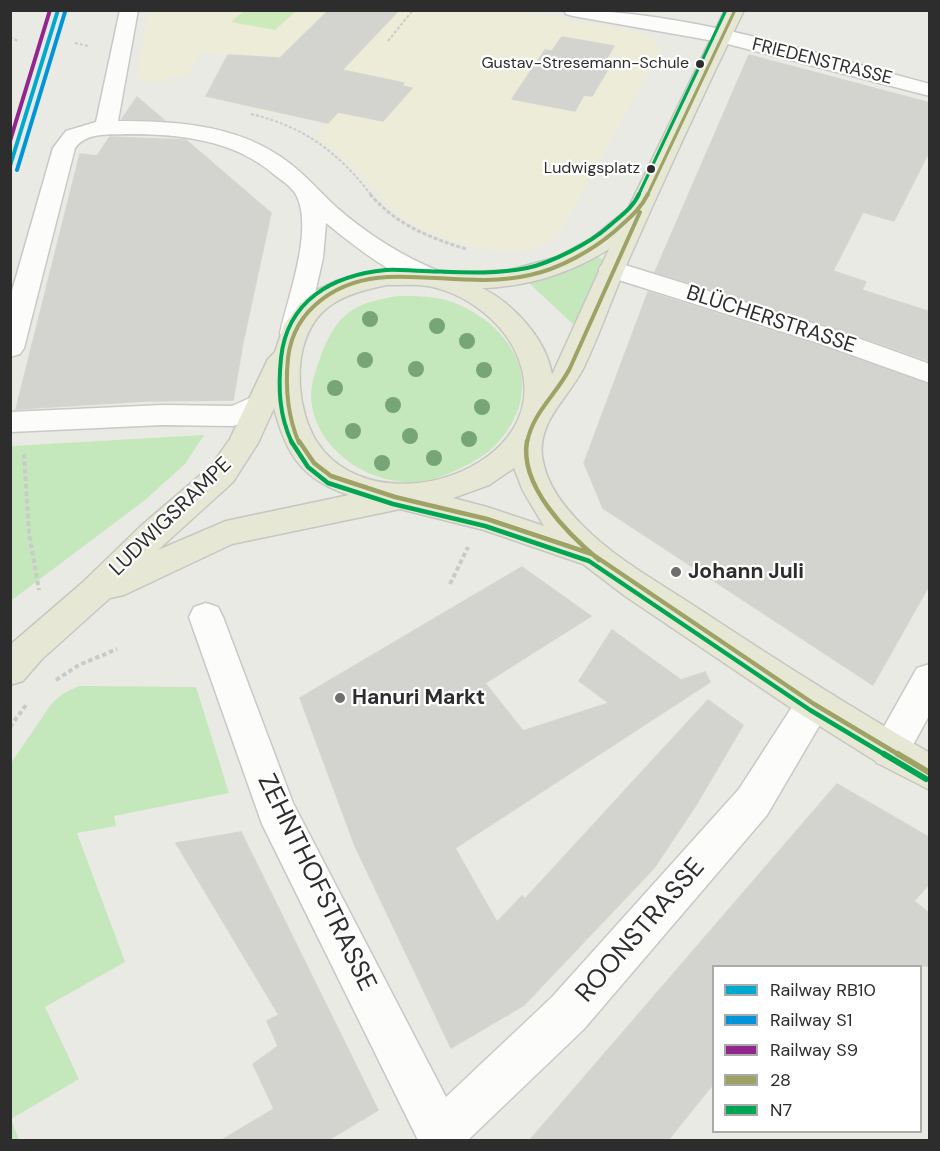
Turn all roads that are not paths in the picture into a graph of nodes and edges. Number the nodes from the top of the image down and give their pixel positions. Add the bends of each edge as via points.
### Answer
1 (129, 10) edge
2 (573, 10) edge
3 (735, 10) edge
4 (721, 36) junction
5 (930, 90) edge
6 (106, 128) junction
7 (304, 189) junction
8 (641, 208) junction
9 (612, 269) junction
10 (435, 279) junction
11 (292, 337) junction
12 (10, 348) edge
13 (930, 374) edge
14 (263, 402) junction
15 (18, 423) edge
16 (532, 423) junction
17 (398, 497) junction
18 (592, 554) junction
19 (94, 593) junction
20 (206, 617) dead end
21 (10, 670) edge
22 (930, 679) edge
23 (814, 704) junction
24 (890, 751) junction
25 (930, 773) edge
26 (442, 1138) edge

1 - 6 street
2 - 4 street, FRIEDENSTRASSE
3 - 4 main road
4 - 5 street, FRIEDENSTRASSE
4 - 8 main road
6 - 7 street via 164,129 222,138 261,154
6 - 12 street via 72,136 63,148
7 - 10 street via 374,247
7 - 11 street via 311,200 313,236
8 - 9 main road
8 - 10 main road via 601,243 551,268 481,281
9 - 13 street, BLÜCHERSTRASSE via 828,337
9 - 16 main road via 561,384
10 - 11 main road via 387,277 337,290 308,310
10 - 16 main road via 478,296 511,322 524,340 538,381
11 - 14 main road, LUDWIGSRAMPE
11 - 17 main road via 285,388 292,426 300,444 314,463 331,476
14 - 15 street via 233,416 163,415
14 - 19 main road, LUDWIGSRAMPE via 222,474 153,534
16 - 17 main road via 500,464 476,478 445,489
16 - 18 main road via 526,452 536,487 560,522
17 - 18 main road via 487,519
17 - 19 main road, LUDWIGSRAMPE via 226,533
18 - 23 main road
19 - 21 main road, LUDWIGSRAMPE
20 - 26 street, ZEHNTHOFSTRASSE via 276,811
22 - 24 street
23 - 24 main road
23 - 26 street, ROONSTRASSE via 746,811 568,1013
24 - 25 main road

